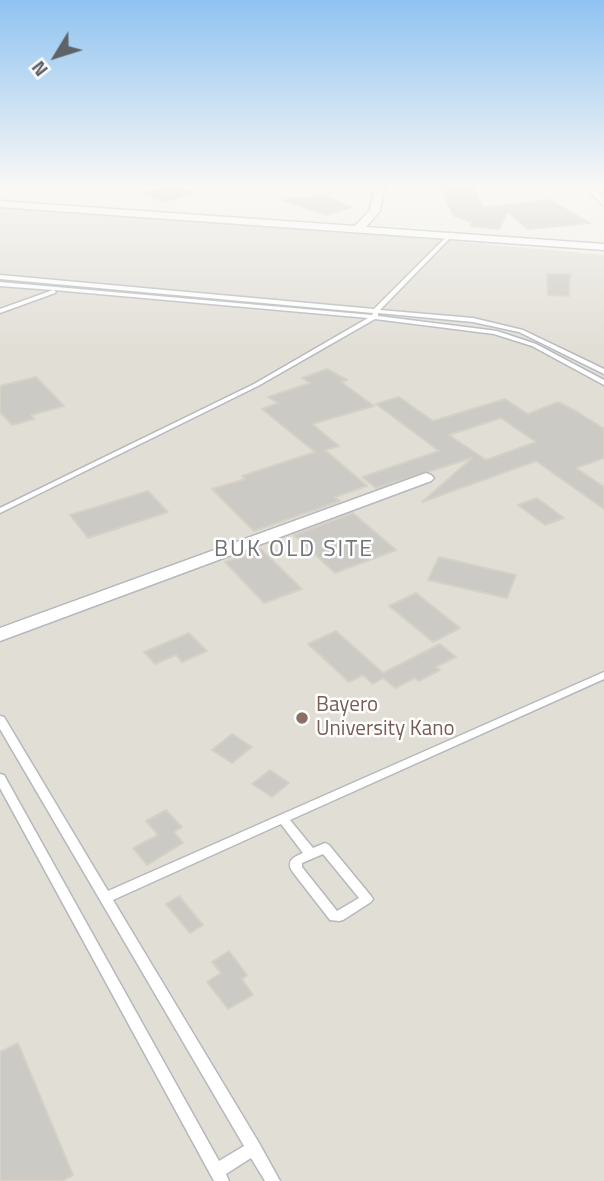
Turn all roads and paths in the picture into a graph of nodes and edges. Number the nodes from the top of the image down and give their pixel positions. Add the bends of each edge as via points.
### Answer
1 (446, 239) edge
2 (503, 239) edge
3 (604, 247) edge
4 (0, 278) edge
5 (0, 284) edge
6 (58, 290) junction
7 (0, 312) edge
8 (376, 313) junction
9 (604, 372) edge
10 (604, 383) edge
11 (426, 478) dead end
12 (0, 511) edge
13 (0, 635) edge
14 (601, 680) edge
15 (0, 720) edge
16 (0, 778) edge
17 (283, 819) junction
18 (311, 854) junction
19 (105, 898) junction
20 (254, 1148) junction
21 (219, 1176) edge
22 (273, 1181) edge

1 - 8 lane
2 - 3 street
4 - 8 lane
5 - 6 lane
6 - 7 lane
6 - 8 lane
8 - 9 lane via 500,325
8 - 10 lane via 511,335
8 - 12 lane via 256,385
11 - 13 street
14 - 17 lane
15 - 19 lane
16 - 21 lane
17 - 18 lane
17 - 19 lane
18 - 18 lane via 325,848 367,899 334,916 294,863
19 - 20 lane
20 - 21 lane
20 - 22 lane

